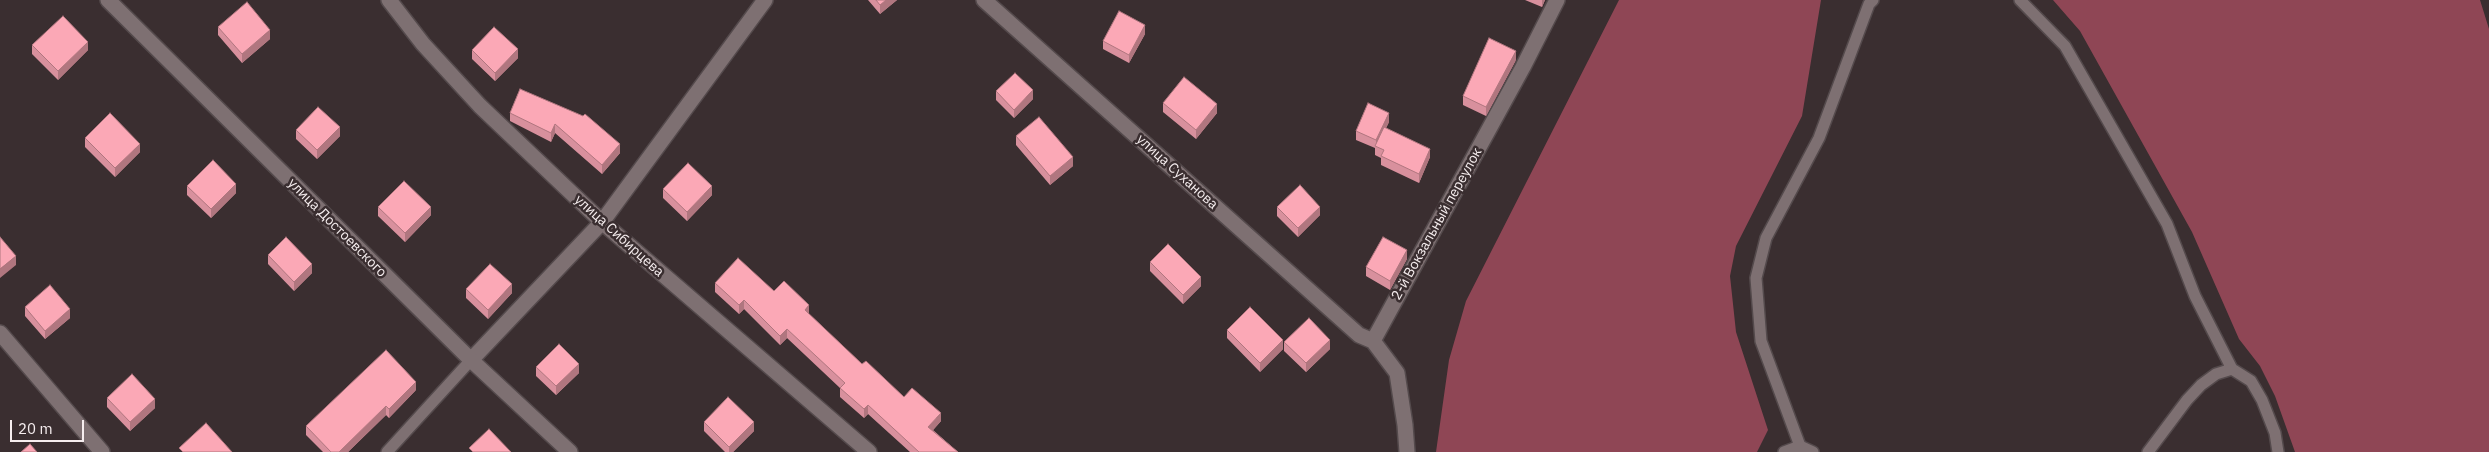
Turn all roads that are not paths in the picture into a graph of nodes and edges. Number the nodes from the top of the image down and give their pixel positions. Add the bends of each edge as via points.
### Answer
1 (108, 0) edge
2 (389, 0) edge
3 (765, 0) edge
4 (984, 0) edge
5 (1557, 0) edge
6 (1873, 0) edge
7 (2020, 0) edge
8 (602, 222) junction
9 (0, 333) edge
10 (1373, 341) junction
11 (471, 360) junction
12 (2232, 369) junction
13 (1800, 446) junction
14 (102, 452) edge
15 (386, 452) edge
16 (570, 452) edge
17 (869, 452) edge
18 (1407, 452) edge
19 (1784, 452) edge
20 (1813, 452) edge
21 (2148, 452) edge
22 (2278, 452) edge

1 - 11 street, улица Достоевского
2 - 8 street, улица Сибирцева via 423,44 480,106
3 - 8 street
4 - 10 street, улица Суханова via 1359,334
5 - 10 street, 2-й Вокзальный переулок
6 - 13 lane via 1819,138 1766,238 1756,278 1761,341
7 - 12 lane via 2066,46 2167,224 2195,296
8 - 11 street
8 - 17 street, улица Сибирцева
9 - 14 street
10 - 18 street via 1397,373
11 - 15 lane
11 - 16 street, улица Достоевского
12 - 21 lane via 2201,384
12 - 22 lane via 2251,381 2262,400 2275,433
13 - 19 lane
13 - 20 lane

